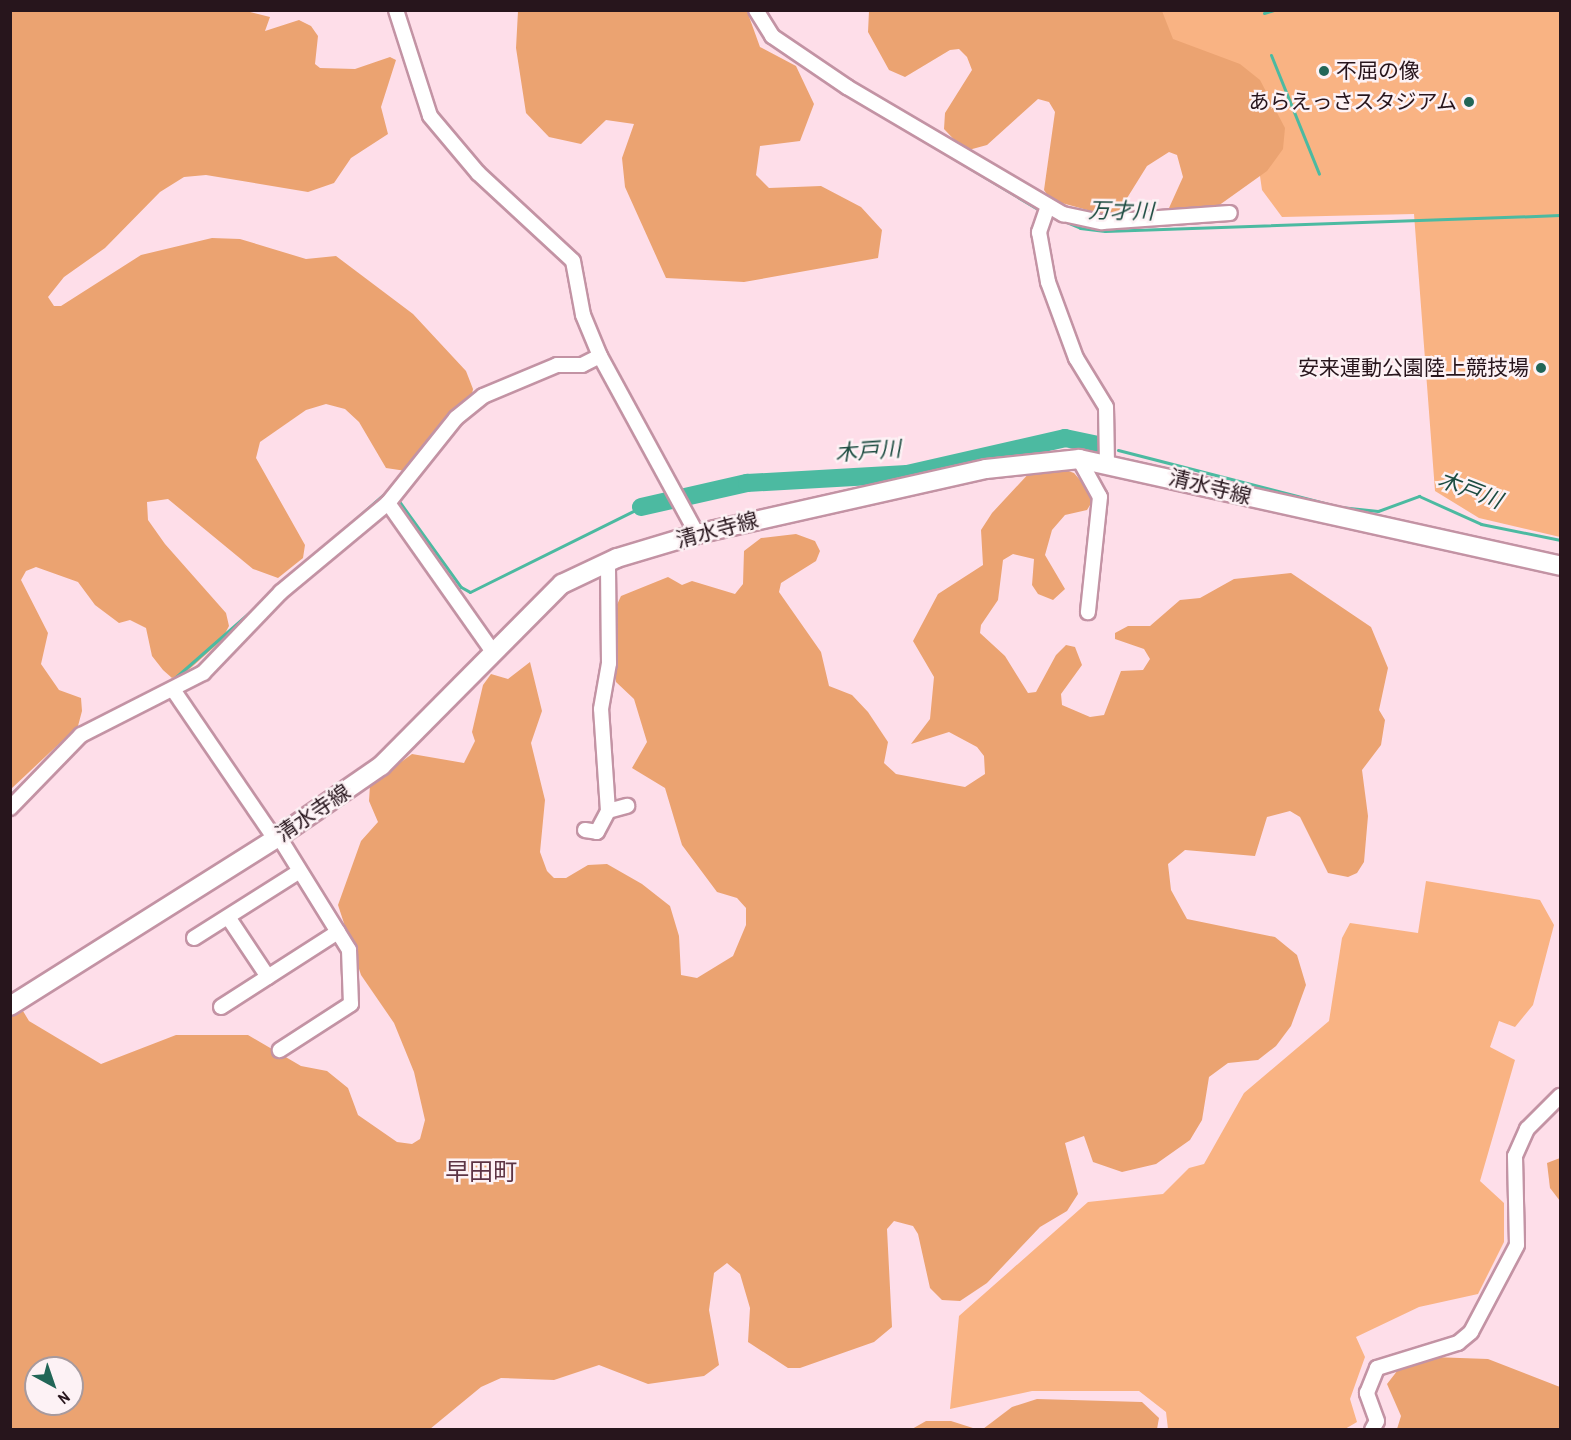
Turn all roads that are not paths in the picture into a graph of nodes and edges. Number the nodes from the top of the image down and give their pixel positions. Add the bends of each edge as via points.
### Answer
1 (396, 10) edge
2 (756, 10) edge
3 (1048, 206) junction
4 (1230, 213) dead end
5 (600, 356) junction
6 (1079, 459) junction
7 (1107, 463) junction
8 (388, 503) junction
9 (697, 534) junction
10 (608, 562) junction
11 (1560, 566) edge
12 (1088, 612) dead end
13 (493, 652) junction
14 (174, 691) junction
15 (627, 806) dead end
16 (10, 808) edge
17 (608, 811) junction
18 (596, 834) dead end
19 (277, 838) junction
20 (300, 872) junction
21 (228, 917) junction
22 (338, 932) junction
23 (194, 938) dead end
24 (268, 976) junction
25 (10, 1006) edge
26 (221, 1007) dead end
27 (280, 1050) dead end
28 (1560, 1096) edge
29 (1372, 1430) edge

1 - 5 street via 430,116 478,173 573,261 582,288 583,315
2 - 3 street via 772,36 847,87
3 - 4 street via 1095,222
3 - 7 street via 1039,232 1048,282 1076,358 1106,407
5 - 8 street via 582,365 557,365 483,396 456,418
5 - 9 street
6 - 7 main road, 清水寺線
6 - 9 main road, 清水寺線 via 986,469
6 - 12 street via 1100,497
7 - 11 main road, 清水寺線
8 - 13 street
8 - 14 street via 281,592 203,673
9 - 10 main road, 清水寺線
10 - 13 main road, 清水寺線 via 562,584
10 - 17 street via 609,663 601,709
13 - 19 main road, 清水寺線 via 381,766
14 - 16 street via 81,735
14 - 19 street
15 - 17 street
17 - 18 street
19 - 20 street
19 - 25 main road, 清水寺線
20 - 21 street
20 - 22 street
21 - 23 street
21 - 24 street
22 - 24 street
22 - 27 street via 349,950 351,1004
24 - 26 street
28 - 29 street via 1527,1129 1515,1156 1520,1216 1517,1245 1471,1332 1458,1342 1377,1368 1367,1393 1377,1421

